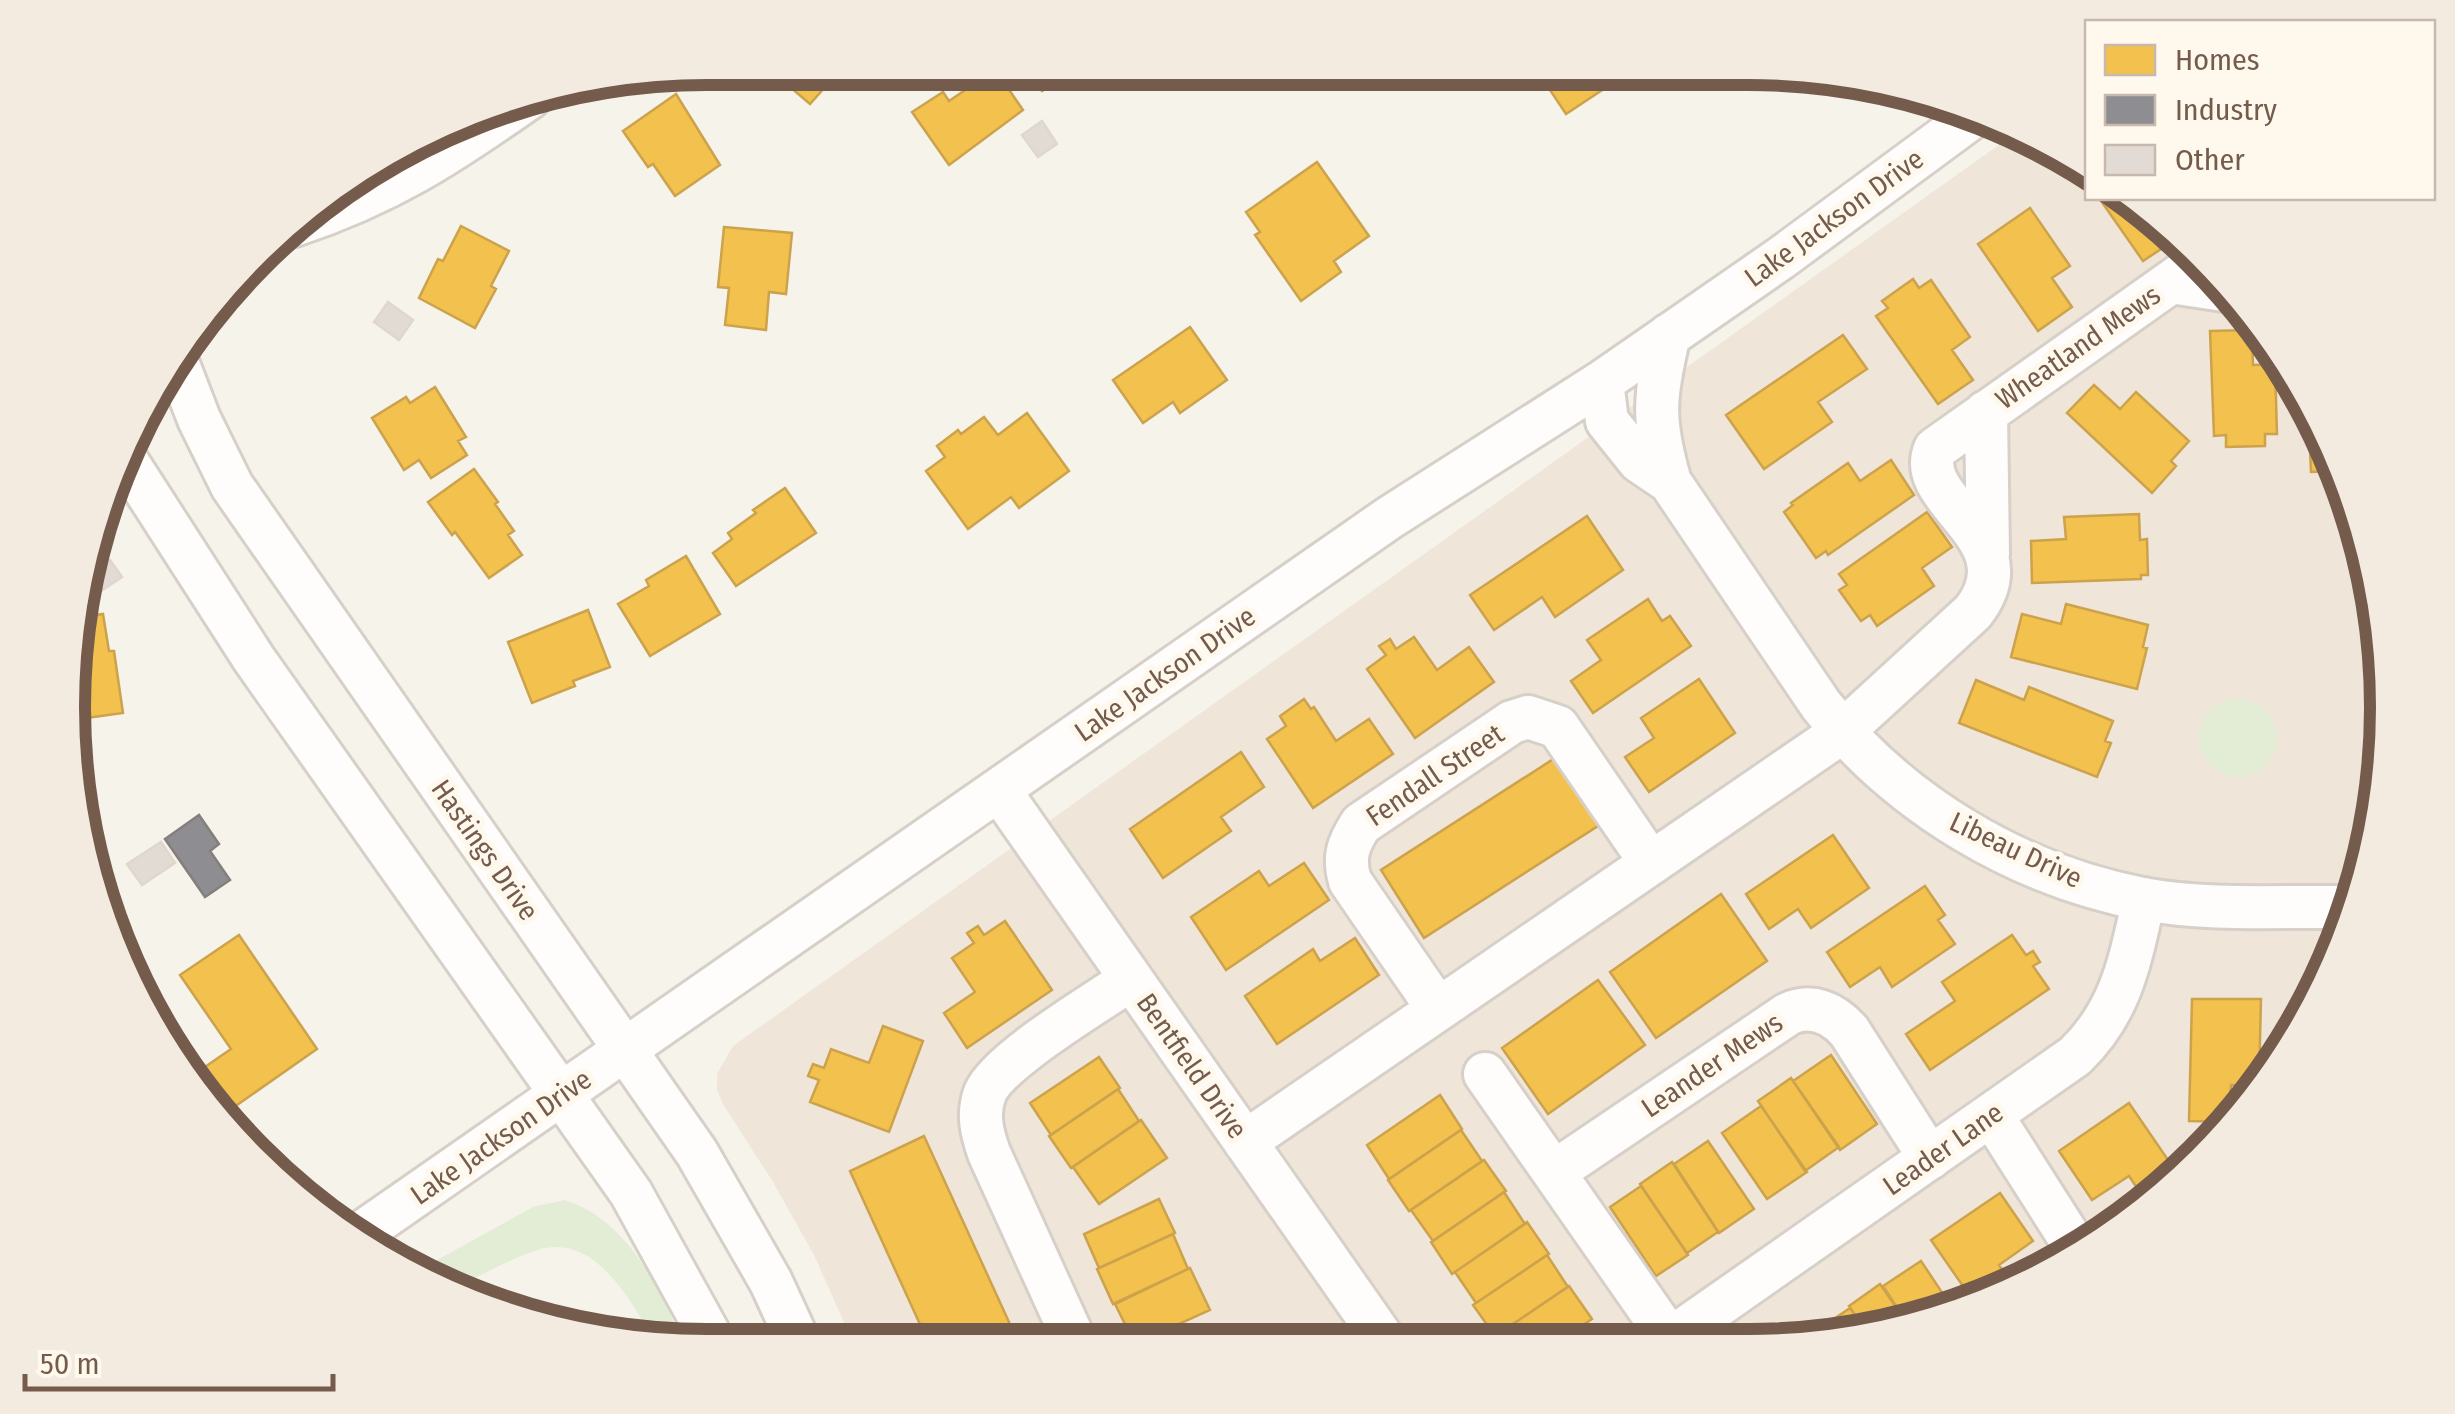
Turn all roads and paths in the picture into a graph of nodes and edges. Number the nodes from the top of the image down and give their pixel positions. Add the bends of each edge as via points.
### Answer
1 (491, 124) edge
2 (1963, 124) edge
3 (330, 213) edge
4 (2183, 274) edge
5 (1670, 335) junction
6 (182, 374) edge
7 (1602, 382) junction
8 (132, 469) edge
9 (1670, 482) junction
10 (1842, 732) junction
11 (999, 790) junction
12 (1651, 863) junction
13 (2144, 899) junction
14 (2337, 907) edge
15 (1131, 979) junction
16 (1438, 1010) junction
17 (627, 1049) junction
18 (1485, 1074) dead end
19 (564, 1093) junction
20 (1992, 1116) junction
21 (1245, 1142) junction
22 (1930, 1158) junction
23 (1554, 1172) junction
24 (368, 1228) edge
25 (2070, 1239) edge
26 (706, 1329) edge
27 (792, 1329) edge
28 (1069, 1329) edge
29 (1376, 1329) edge
30 (1661, 1329) edge
31 (1684, 1329) edge

1 - 3 street via 398,184
2 - 5 street, Lake Jackson Drive
4 - 10 street, Wheatland Mews via 1936,450 1936,478 1988,554 1986,592 1973,612
5 - 7 street, Lake Jackson Drive
5 - 9 street, Libeau Drive via 1655,415
6 - 17 street, Hastings Drive via 232,486
7 - 9 street, Libeau Drive via 1608,421 1639,461
7 - 11 street, Lake Jackson Drive via 1389,518
8 - 19 street via 254,659
9 - 10 street, Libeau Drive
10 - 12 street
10 - 13 street, Libeau Drive via 1902,787 1988,844 2060,876
11 - 15 street, Bentfield Drive
11 - 17 street, Lake Jackson Drive
12 - 16 street
12 - 16 street, Fendall Street via 1558,727 1528,717 1361,824 1344,861 1350,881
13 - 14 street, Libeau Drive
13 - 20 street, Leader Lane via 2121,990 2096,1035
15 - 21 street, Bentfield Drive
15 - 28 street via 1014,1061 993,1079 982,1103 986,1143
16 - 21 street
17 - 19 street, Lake Jackson Drive
17 - 27 street, Hastings Drive via 696,1153
18 - 23 street
19 - 24 street, Lake Jackson Drive
19 - 26 street via 632,1193
20 - 22 street, Leader Lane
20 - 25 street
21 - 29 street, Bentfield Drive
22 - 23 street, Leander Mews via 1849,1032 1834,1016 1808,1009 1788,1014
22 - 31 street, Leader Lane
23 - 30 street

